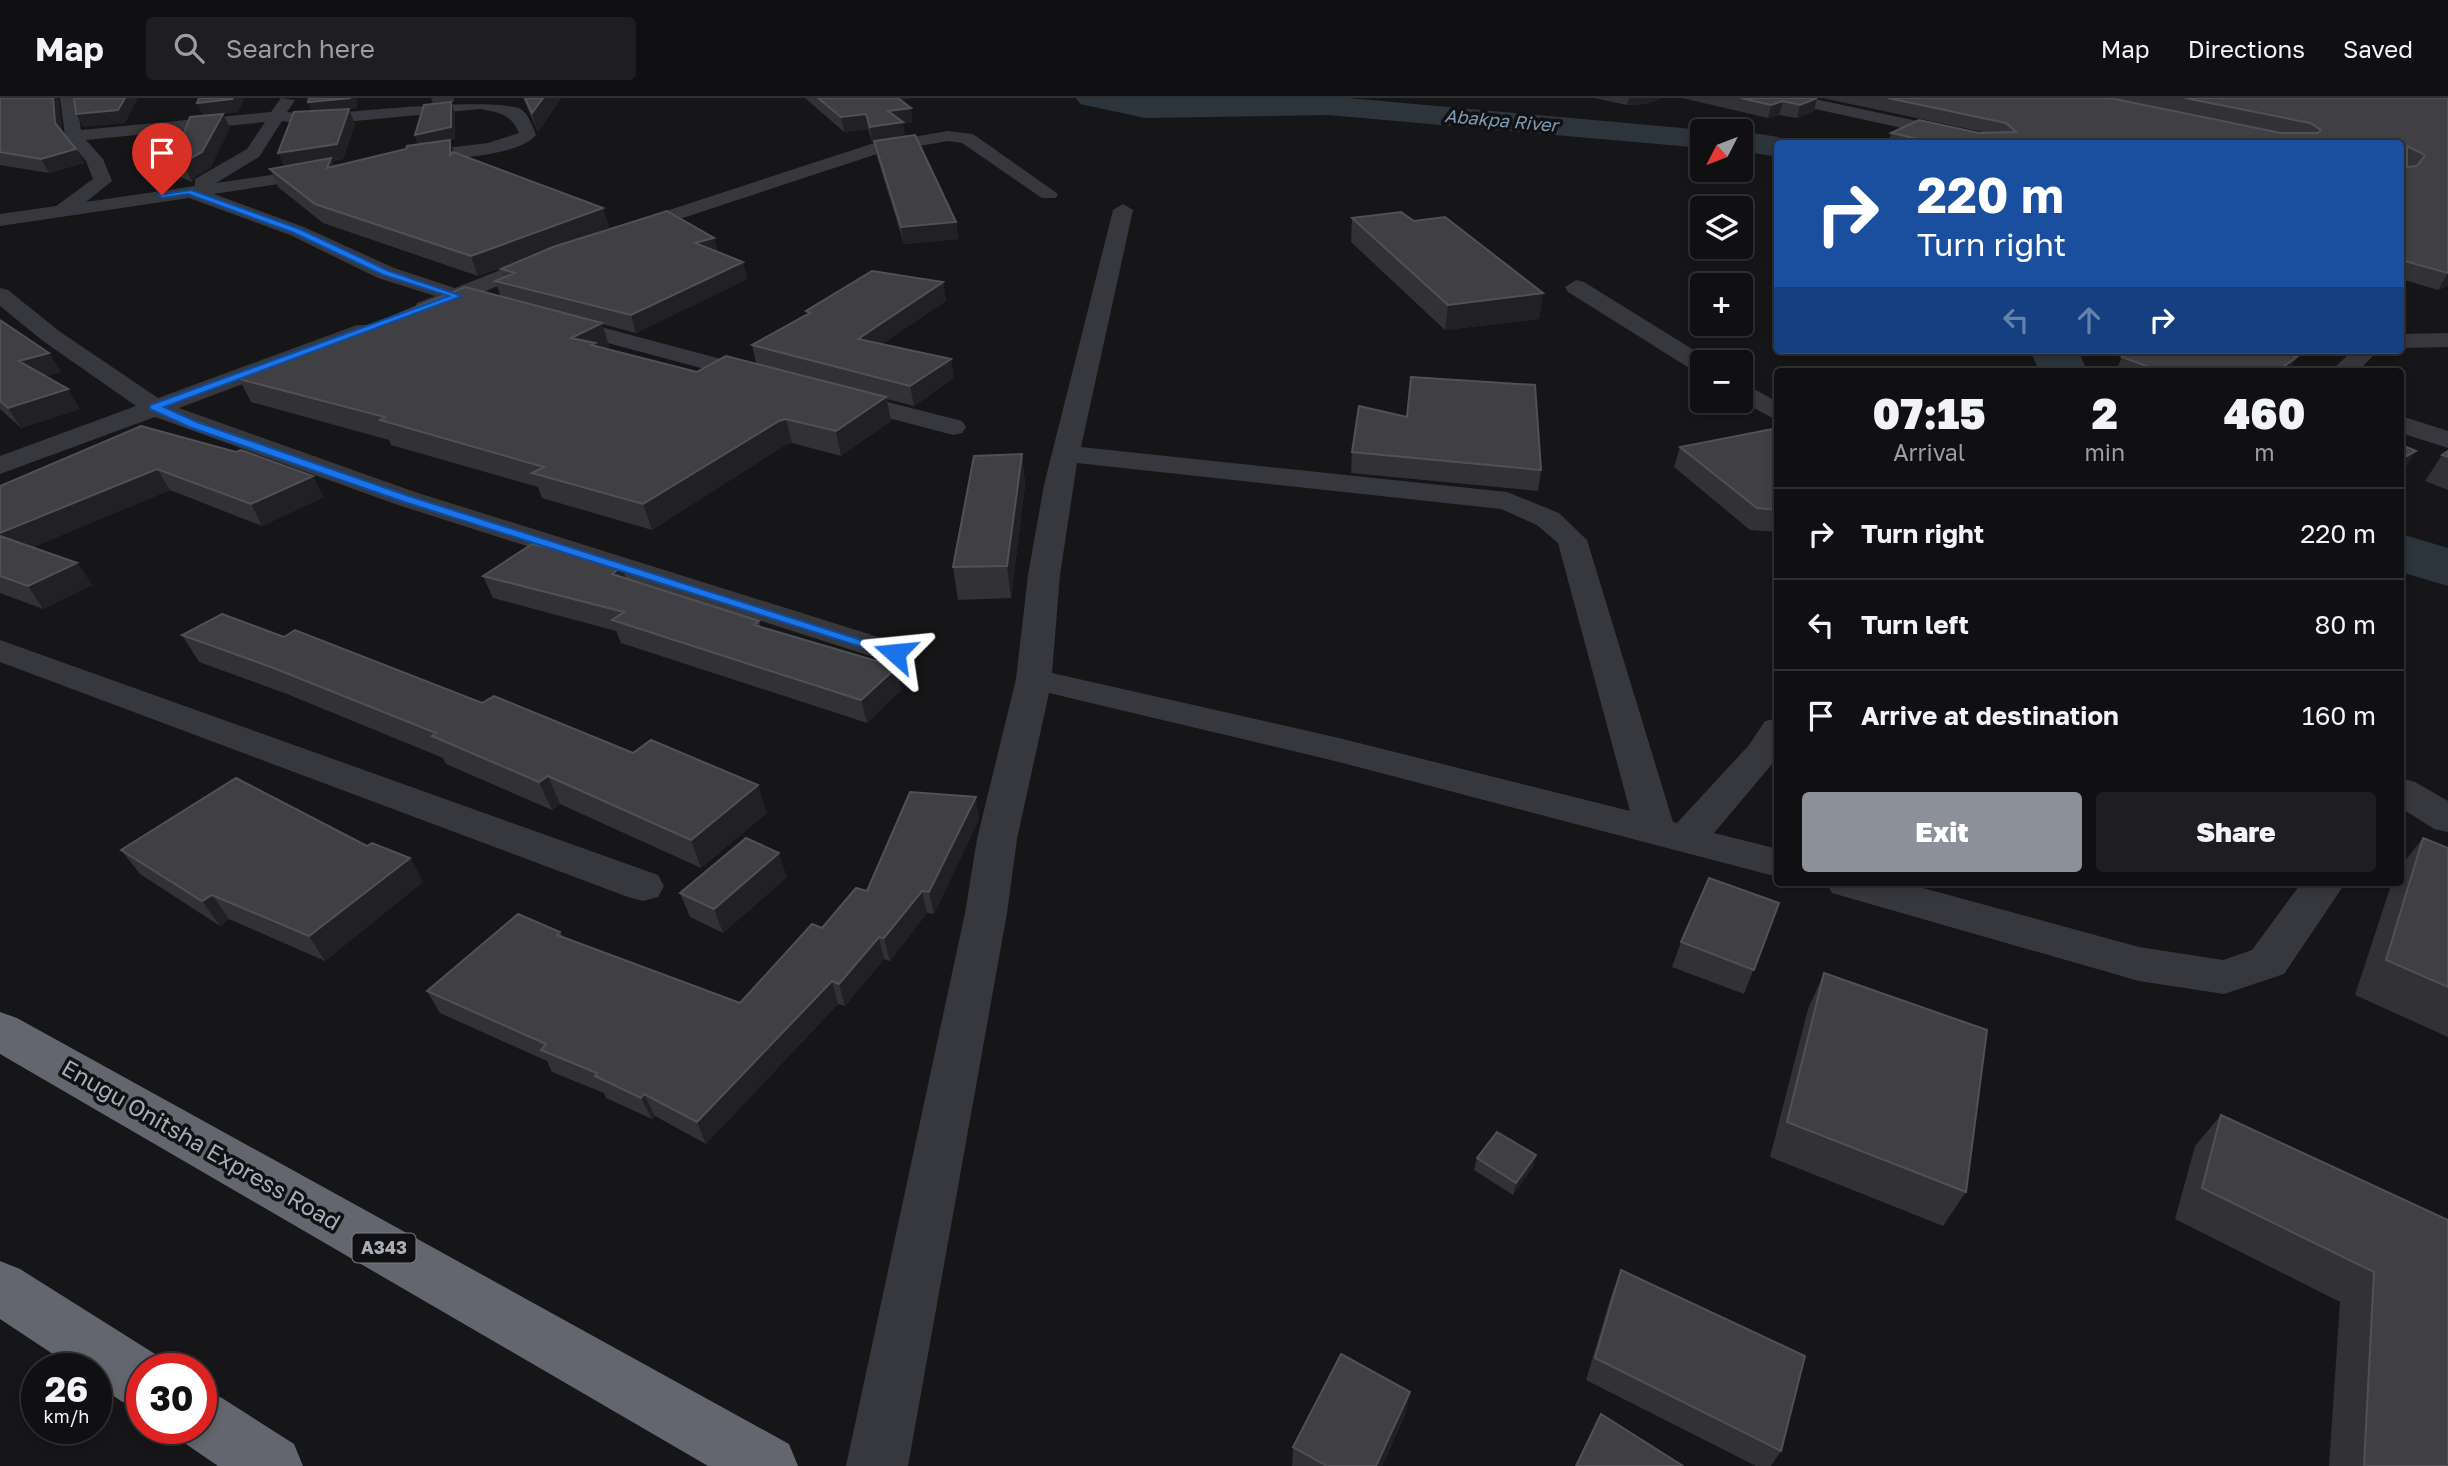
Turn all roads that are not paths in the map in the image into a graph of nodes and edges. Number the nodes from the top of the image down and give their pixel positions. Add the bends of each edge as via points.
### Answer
1 (68, 98) edge
2 (289, 98) edge
3 (1788, 98) edge
4 (1833, 103) edge
5 (278, 116) junction
6 (73, 136) junction
7 (1985, 140) edge
8 (380, 162) edge
9 (339, 169) edge
10 (188, 191) junction
11 (1049, 194) dead end
12 (1123, 210) dead end
13 (59, 211) junction
14 (0, 220) edge
15 (600, 240) edge
16 (575, 249) edge
17 (1576, 287) dead end
18 (0, 295) edge
19 (458, 296) junction
20 (493, 305) edge
21 (407, 314) edge
22 (528, 315) edge
23 (382, 324) edge
24 (2448, 340) edge
25 (2404, 341) edge
26 (2362, 354) edge
27 (1690, 358) edge
28 (2346, 368) edge
29 (784, 383) edge
30 (810, 390) edge
31 (1753, 397) edge
32 (154, 407) junction
33 (1774, 411) edge
34 (2404, 425) edge
35 (953, 427) dead end
36 (2448, 440) edge
37 (1066, 454) junction
38 (0, 466) edge
39 (0, 650) edge
40 (895, 653) dead end
41 (1034, 679) junction
42 (1774, 735) edge
43 (2404, 792) edge
44 (2448, 819) edge
45 (1672, 833) junction
46 (1774, 862) edge
47 (643, 886) dead end
48 (1861, 886) edge
49 (2322, 886) edge
50 (0, 1031) edge
51 (0, 1287) edge
52 (126, 1370) edge
53 (217, 1430) edge
54 (272, 1466) edge
55 (767, 1466) edge
56 (877, 1466) edge

1 - 6 street
2 - 5 street
3 - 4 street
4 - 7 street
5 - 6 street
5 - 8 street via 314,120 444,105 495,105 521,118 528,135 497,145
5 - 10 street via 253,153
6 - 13 street via 94,159 103,181
9 - 10 street
10 - 13 street
10 - 19 street via 297,231 386,273
11 - 15 street via 967,138 948,136 867,151
12 - 37 street
13 - 14 street
16 - 19 street
17 - 27 street
18 - 32 street
19 - 20 street
19 - 21 street
22 - 29 street
23 - 32 street
24 - 25 street
26 - 28 street
30 - 35 street
31 - 33 street
32 - 38 street
32 - 40 street via 416,502
34 - 36 street
37 - 41 street via 1044,575
37 - 45 street via 1507,501 1548,519 1572,540
39 - 47 street
41 - 45 street
41 - 56 street via 997,839
42 - 45 street via 1762,753
43 - 44 street
45 - 46 street
48 - 49 street via 2139,964 2224,977 2268,962
50 - 55 highway, Enugu Onitsha Express Road / A343
51 - 52 highway
53 - 54 highway

